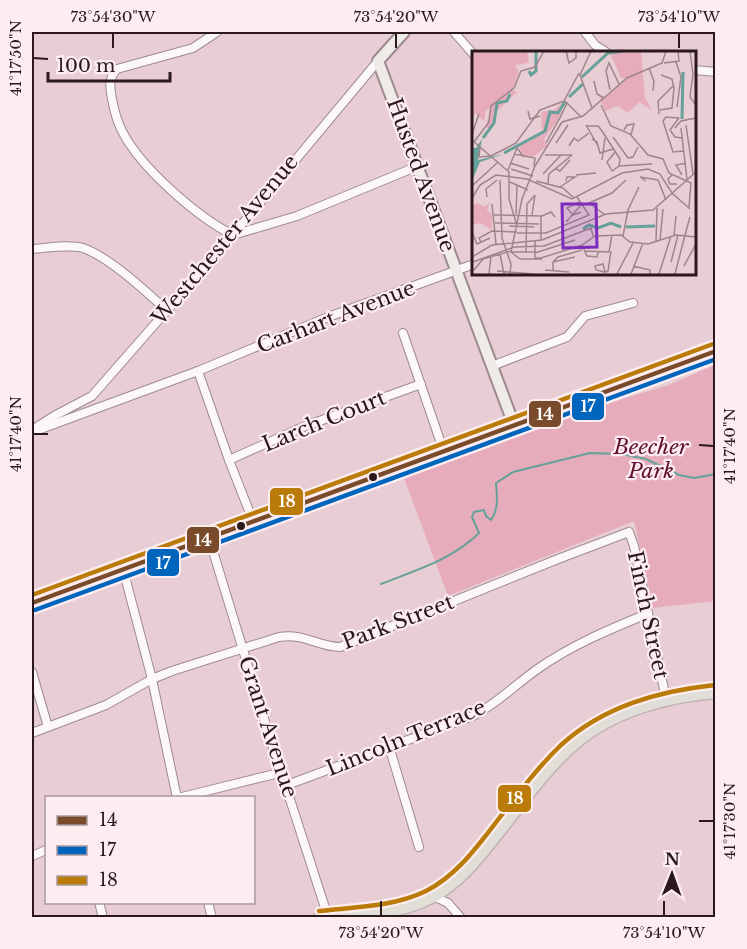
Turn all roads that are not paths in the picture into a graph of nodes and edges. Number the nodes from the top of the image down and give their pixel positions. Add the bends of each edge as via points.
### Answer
1 (217, 32) edge
2 (404, 32) edge
3 (454, 32) edge
4 (585, 32) edge
5 (604, 51) edge
6 (472, 53) edge
7 (378, 61) junction
8 (696, 70) edge
9 (716, 72) edge
10 (417, 166) junction
11 (233, 235) junction
12 (32, 249) edge
13 (472, 265) edge
14 (456, 270) junction
15 (633, 303) dead end
16 (166, 310) junction
17 (403, 333) dead end
18 (716, 351) edge
19 (492, 366) junction
20 (198, 371) junction
21 (421, 384) junction
22 (514, 425) junction
23 (32, 431) edge
24 (444, 452) junction
25 (229, 460) junction
26 (253, 521) junction
27 (629, 532) joint
28 (209, 538) junction
29 (123, 569) junction
30 (32, 603) edge
31 (647, 614) junction
32 (243, 648) junction
33 (32, 672) edge
34 (152, 679) junction
35 (716, 692) edge
36 (666, 699) junction
37 (48, 727) junction
38 (32, 733) edge
39 (389, 746) junction
40 (282, 772) junction
41 (287, 785) junction
42 (178, 796) edge
43 (186, 796) edge
44 (419, 847) dead end
45 (433, 896) junction
46 (324, 917) edge
47 (461, 918) edge

1 - 11 street via 193,48 117,69 110,79 111,94 121,130 136,153 187,203
2 - 7 street, Westchester Avenue
3 - 6 street
4 - 5 street
7 - 10 street, Husted Avenue
7 - 11 street, Westchester Avenue
8 - 9 street
10 - 11 street via 297,216
10 - 14 street, Husted Avenue
11 - 16 street, Westchester Avenue
12 - 16 street via 72,247 88,251 116,268
13 - 14 street, Carhart Avenue
14 - 19 street, Husted Avenue
14 - 20 street, Carhart Avenue
15 - 19 street via 585,316 567,337
16 - 23 street, Westchester Avenue via 92,396
17 - 21 street
18 - 22 main road
19 - 22 street, Husted Avenue
20 - 23 street, Carhart Avenue
20 - 25 street
21 - 24 street
21 - 25 street, Larch Court via 303,427
22 - 24 main road
24 - 26 main road
25 - 26 street
26 - 28 main road
27 - 31 street, Finch Street
27 - 32 street, Park Street via 339,647 292,635
28 - 29 main road
28 - 32 street, Grant Avenue
29 - 30 main road
29 - 34 street
31 - 36 street, Finch Street
31 - 39 street, Lincoln Terrace via 581,643 515,685 491,707
32 - 34 street, Park Street
32 - 40 street, Grant Avenue
33 - 37 street
34 - 37 street, Park Street via 106,705
34 - 42 street
35 - 36 main road
36 - 45 main road via 604,724 576,742 472,864 454,883
37 - 38 street, Park Street
39 - 41 street, Lincoln Terrace
39 - 44 street
40 - 41 street, Grant Avenue
40 - 43 street
41 - 46 street, Grant Avenue
45 - 46 main road via 403,908
45 - 47 street via 448,903

